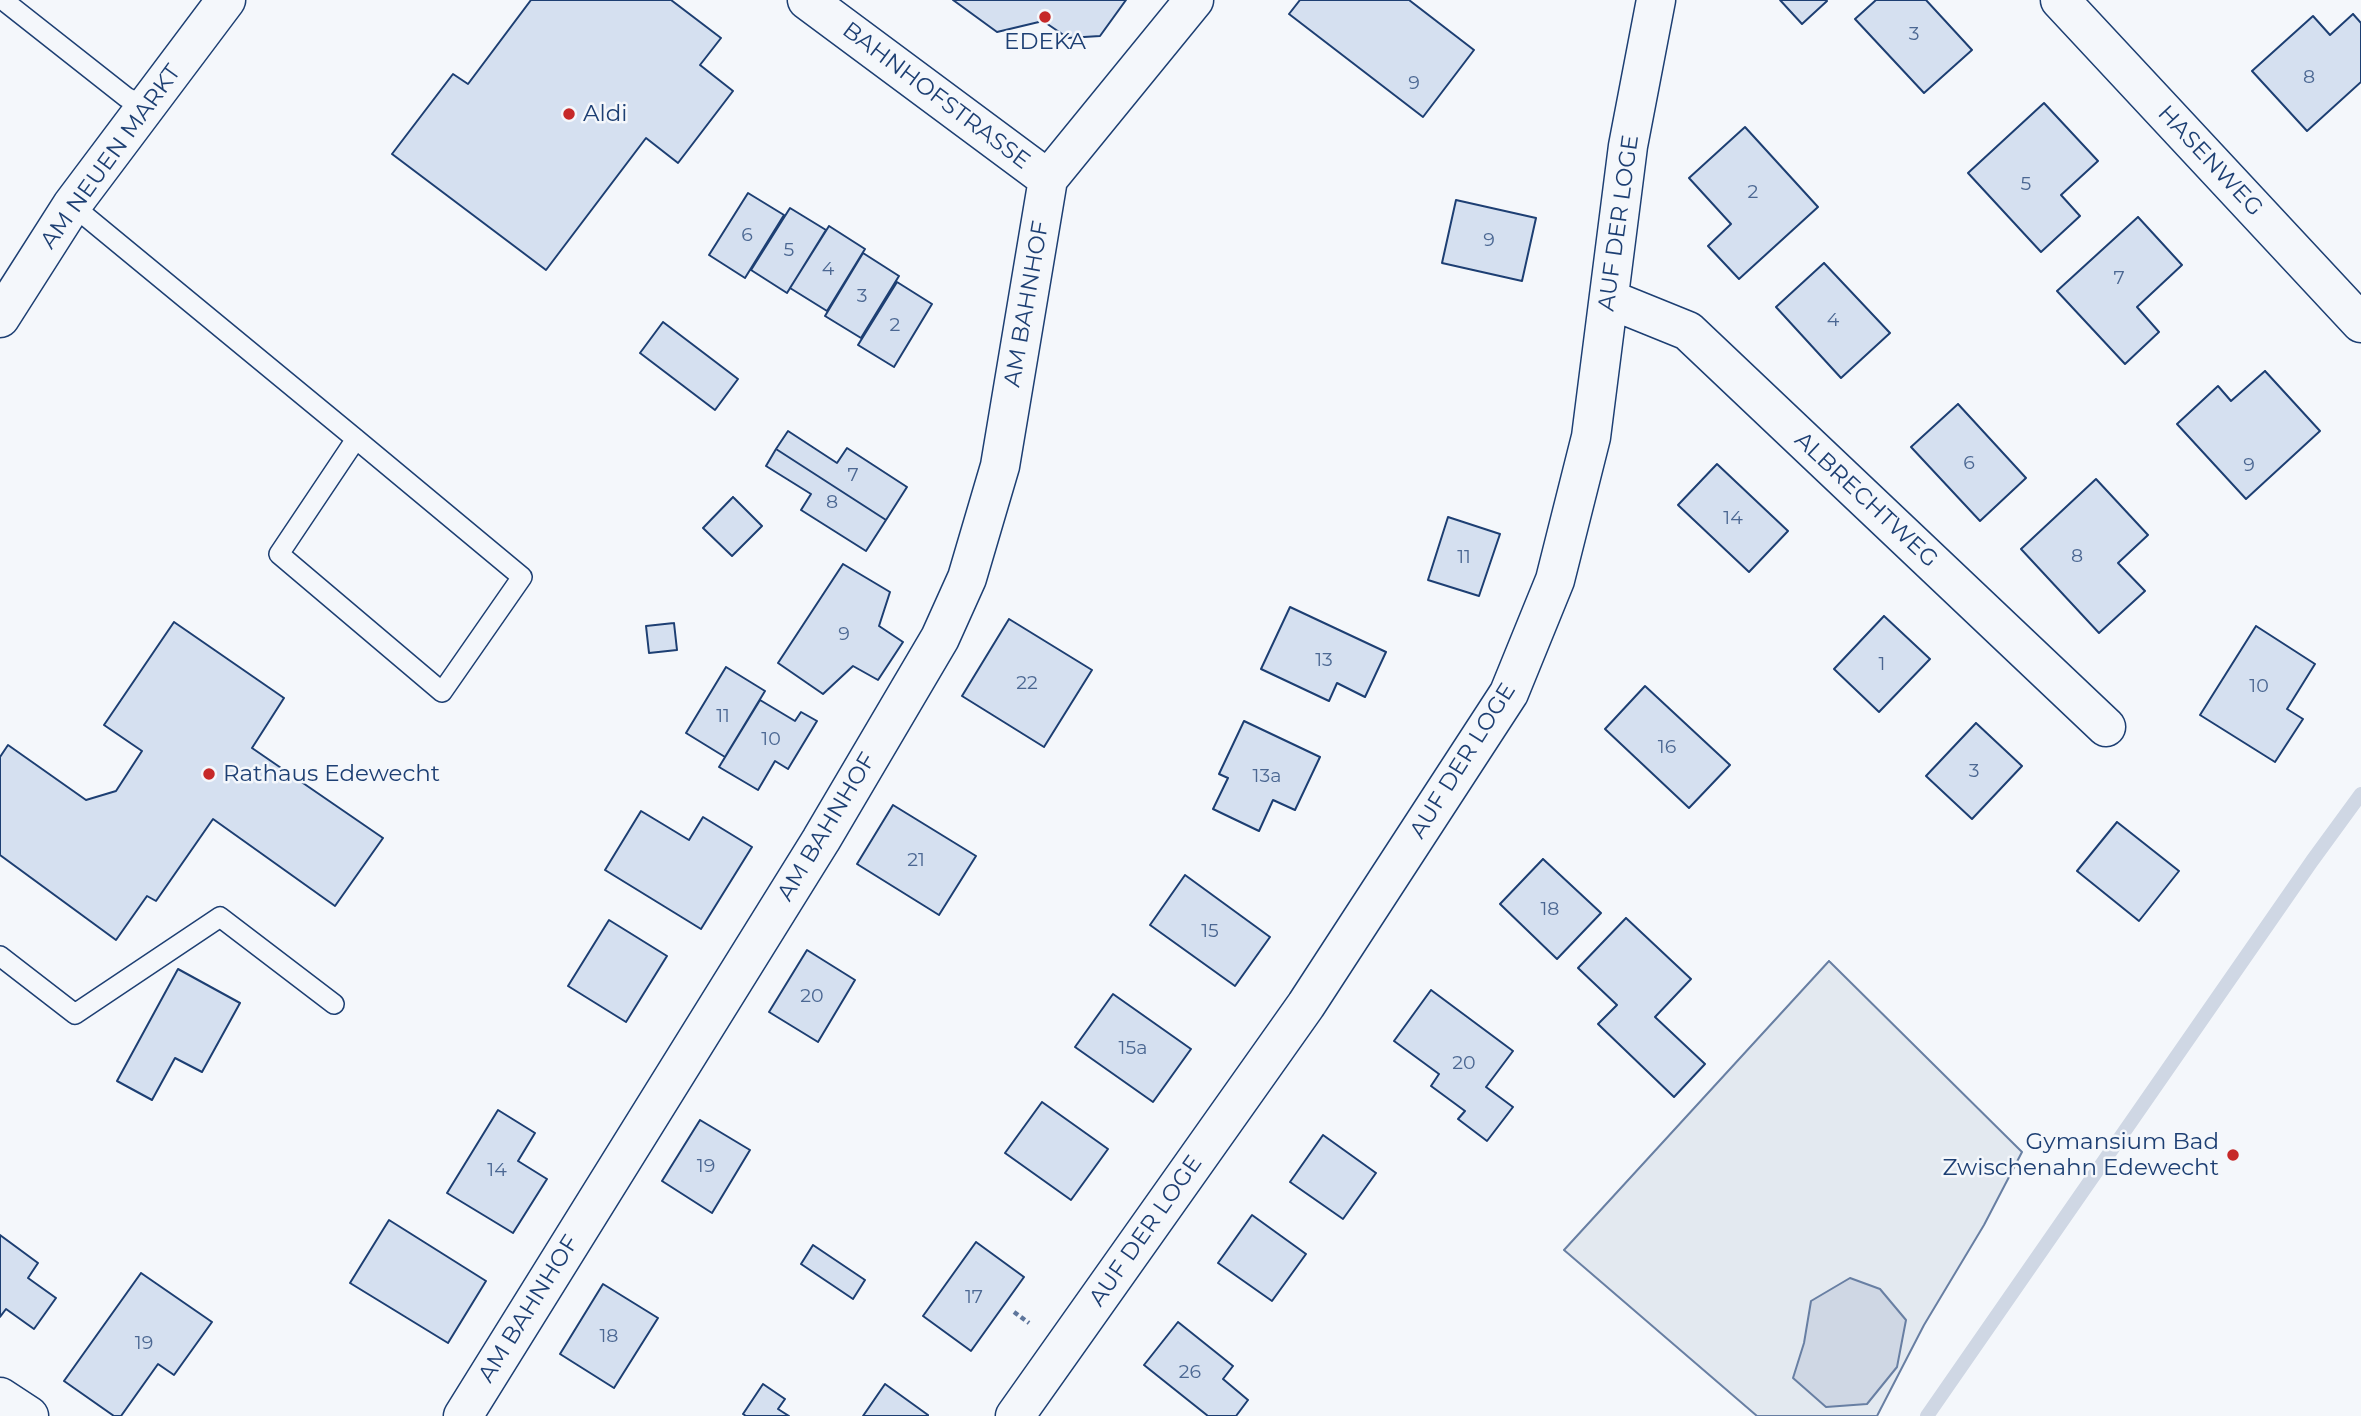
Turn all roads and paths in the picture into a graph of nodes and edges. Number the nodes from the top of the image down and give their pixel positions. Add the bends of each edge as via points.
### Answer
1 (3, 0) edge
2 (226, 0) edge
3 (807, 0) edge
4 (1194, 0) edge
5 (1656, 0) edge
6 (2060, 0) edge
7 (146, 107) junction
8 (1048, 179) junction
9 (72, 205) junction
10 (1609, 299) junction
11 (5, 300) edge
12 (2361, 323) edge
13 (356, 439) junction
14 (2106, 727) dead end
15 (0, 957) edge
16 (334, 1004) dead end
17 (0, 1397) edge
18 (29, 1416) edge
19 (463, 1416) edge
20 (1015, 1416) edge

1 - 7 lane via 126,97
2 - 7 street, AM NEUEN MARKT
3 - 8 street, BAHNHOFSTRASSE
4 - 8 street, BAHNHOFSTRASSE
5 - 10 street, AUF DER LOGE via 1628,146
6 - 12 street, HASENWEG
7 - 9 street, AM NEUEN MARKT
8 - 19 street, AM BAHNHOF via 1000,466 967,578 940,638 821,839
9 - 11 street, AM NEUEN MARKT
9 - 13 lane
10 - 14 street, ALBRECHTWEG via 1688,331
10 - 20 street, AUF DER LOGE via 1591,437 1555,580 1509,693 1306,1005
13 - 13 lane via 522,577 442,692 279,554
15 - 16 lane via 75,1014 220,917
17 - 18 street

